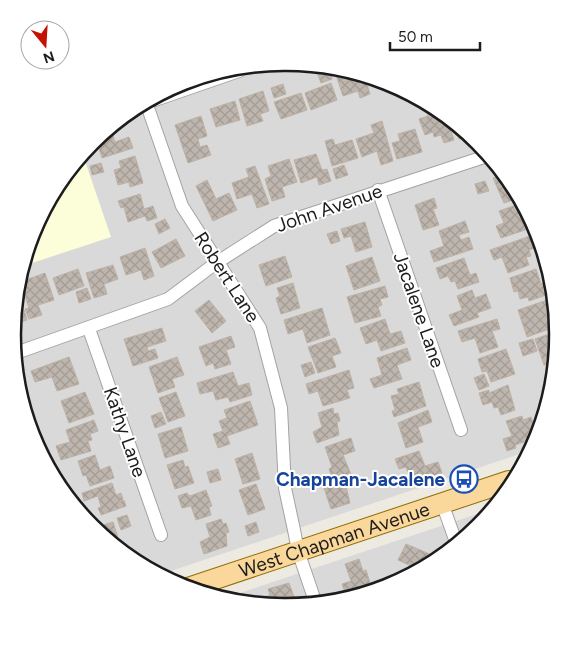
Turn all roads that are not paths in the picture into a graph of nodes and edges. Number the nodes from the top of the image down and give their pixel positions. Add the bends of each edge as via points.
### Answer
1 (148, 109) edge
2 (480, 158) edge
3 (378, 190) junction
4 (216, 263) junction
5 (89, 329) junction
6 (22, 351) edge
7 (461, 430) dead end
8 (502, 483) edge
9 (442, 503) junction
10 (161, 535) dead end
11 (454, 537) edge
12 (298, 551) junction
13 (200, 584) edge
14 (314, 597) edge

1 - 4 street, Robert Lane via 182,206
2 - 3 street, John Avenue
3 - 4 street, John Avenue via 274,226
3 - 7 street, Jacalene Lane
4 - 5 street, John Avenue via 168,299
4 - 12 street, Robert Lane via 260,328 281,408 285,488
5 - 6 street, John Avenue
5 - 10 street, Kathy Lane
8 - 9 main road, West Chapman Avenue
9 - 11 street
9 - 12 main road, West Chapman Avenue
12 - 13 main road, West Chapman Avenue
12 - 14 street, Robert Lane

